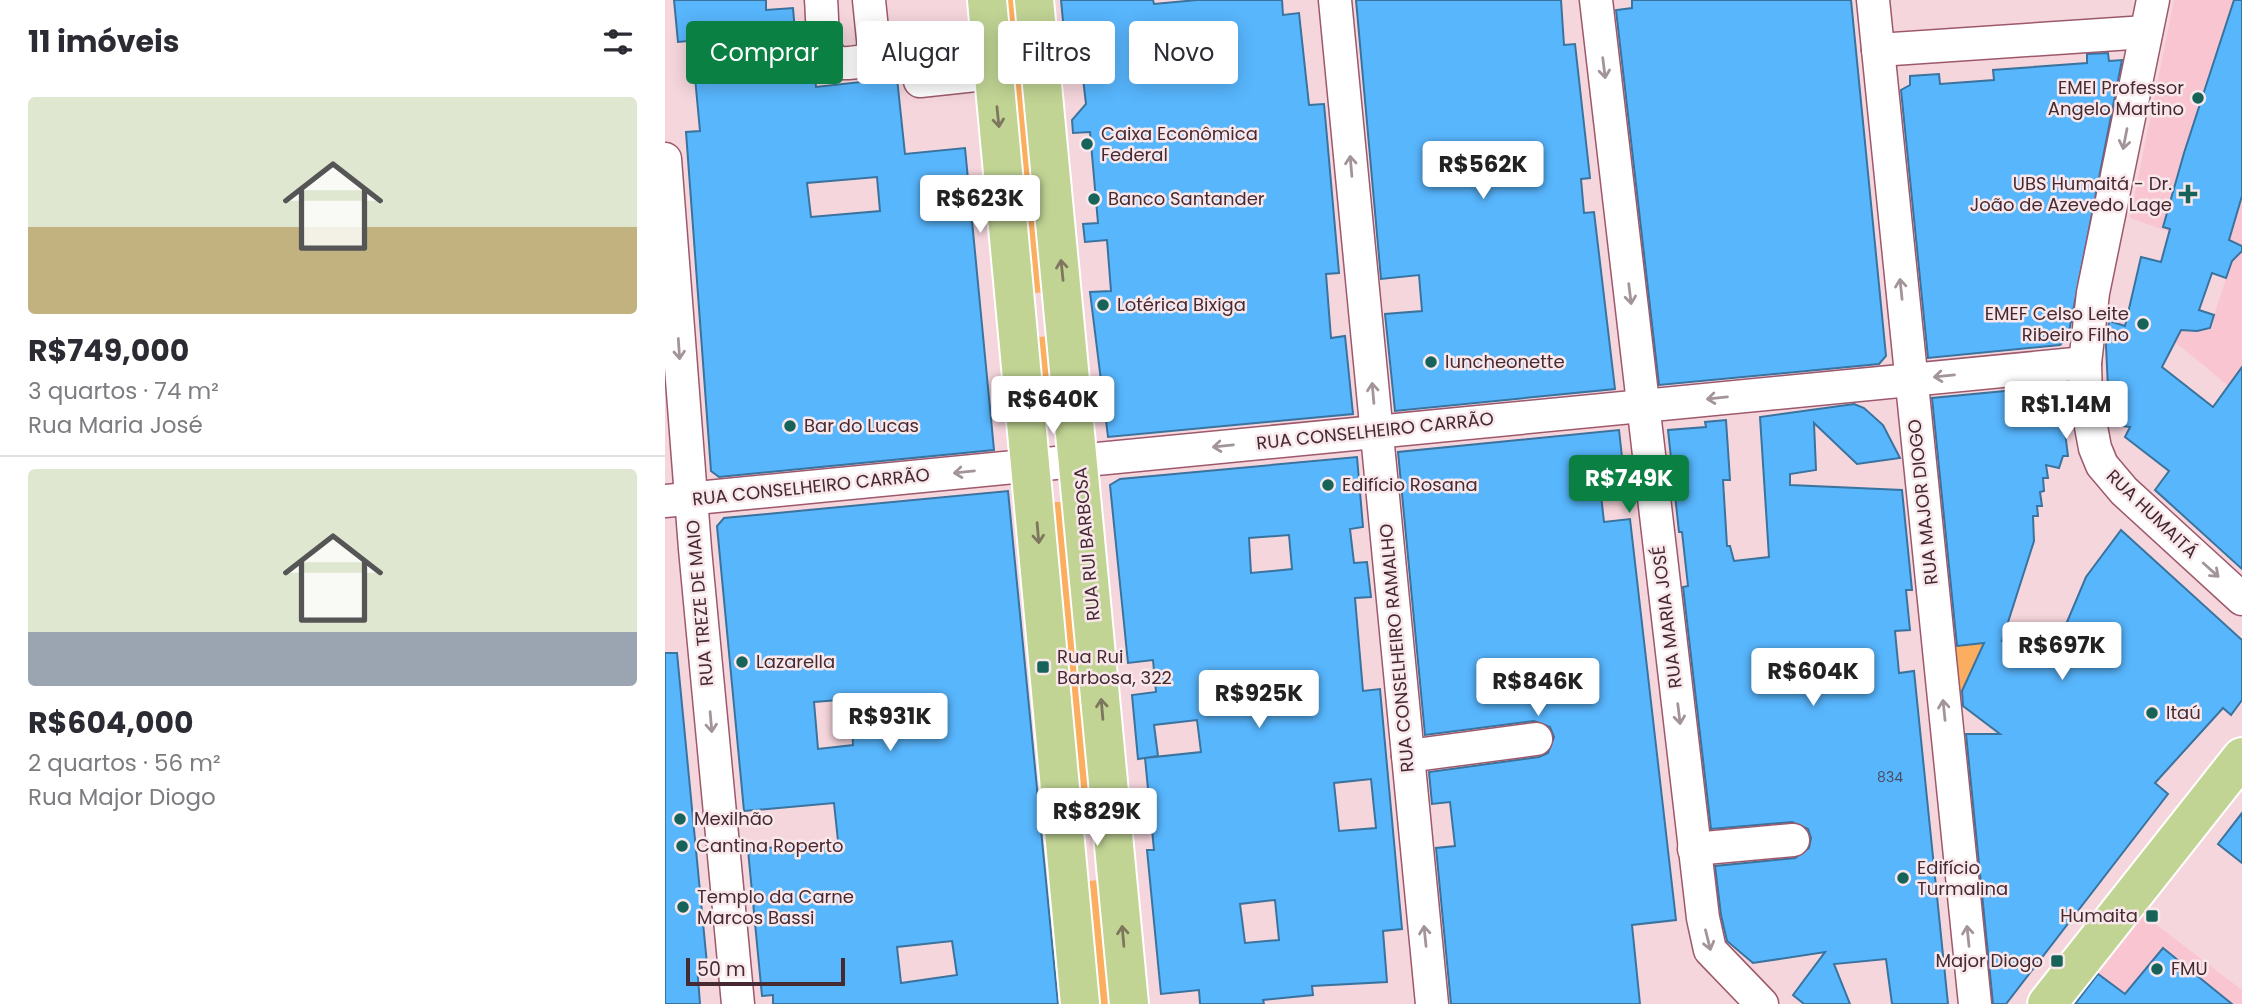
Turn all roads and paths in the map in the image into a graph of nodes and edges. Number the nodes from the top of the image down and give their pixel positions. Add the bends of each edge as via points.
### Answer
1 (821, 0) edge
2 (869, 0) edge
3 (987, 0) edge
4 (1034, 0) edge
5 (1335, 0) edge
6 (1596, 0) edge
7 (1873, 0) edge
8 (2153, 0) edge
9 (2146, 32) junction
10 (1878, 50) junction
11 (994, 73) junction
12 (984, 74) edge
13 (665, 159) edge
14 (1066, 312) junction
15 (1018, 316) junction
16 (2085, 363) junction
17 (1910, 379) junction
18 (1643, 405) junction
19 (1377, 431) junction
20 (1080, 460) junction
21 (1032, 465) junction
22 (678, 500) edge
23 (2242, 599) edge
24 (1536, 739) dead end
25 (1408, 757) junction
26 (2242, 757) edge
27 (1111, 807) junction
28 (1063, 810) junction
29 (1793, 841) dead end
30 (1694, 849) junction
31 (1116, 857) junction
32 (1069, 872) junction
33 (1748, 1000) edge
34 (738, 1004) edge
35 (1080, 1004) edge
36 (1129, 1004) edge
37 (1432, 1004) edge
38 (1975, 1004) edge
39 (2047, 1004) edge

1 - 2 street via 826,50 839,64 875,59
3 - 11 main road
14 -> 4 main road, RUA RUI BARBOSA
19 -> 5 street, RUA CONSELHEIRO RAMALHO
6 -> 18 street, RUA MARIA JOSÉ
7 - 10 street, RUA MAJOR DIOGO
8 - 9 street, RUA HUMAITÁ
9 - 10 street
9 -> 16 street, RUA HUMAITÁ via 2093,293
17 -> 10 street, RUA MAJOR DIOGO
11 - 12 street
11 -> 15 main road
13 -> 22 street, RUA TREZE DE MAIO
14 - 15 main road
14 - 20 main road, RUA RUI BARBOSA
15 - 21 main road
16 -> 17 street, RUA CONSELHEIRO CARRÃO
16 -> 23 street, RUA HUMAITÁ via 2086,400 2102,465 2124,491
17 -> 18 street, RUA CONSELHEIRO CARRÃO
38 -> 17 street, RUA MAJOR DIOGO
18 - 19 street, RUA CONSELHEIRO CARRÃO
18 -> 30 street, RUA MARIA JOSÉ
19 -> 20 street, RUA CONSELHEIRO CARRÃO
19 - 25 street, RUA CONSELHEIRO RAMALHO
20 - 21 street, RUA CONSELHEIRO CARRÃO
27 -> 20 main road, RUA RUI BARBOSA
21 -> 22 street, RUA CONSELHEIRO CARRÃO
21 -> 28 main road
22 -> 34 street, RUA TREZE DE MAIO
24 - 25 street
37 -> 25 street, RUA CONSELHEIRO RAMALHO
26 - 39 main road
27 - 28 main road via 1106,815 1090,819
27 - 31 main road, RUA RUI BARBOSA
28 - 32 main road
29 - 30 street
30 -> 33 street, RUA MARIA JOSÉ via 1710,950
31 - 32 main road via 1113,852 1093,853
36 -> 31 main road, RUA RUI BARBOSA
32 - 35 main road

